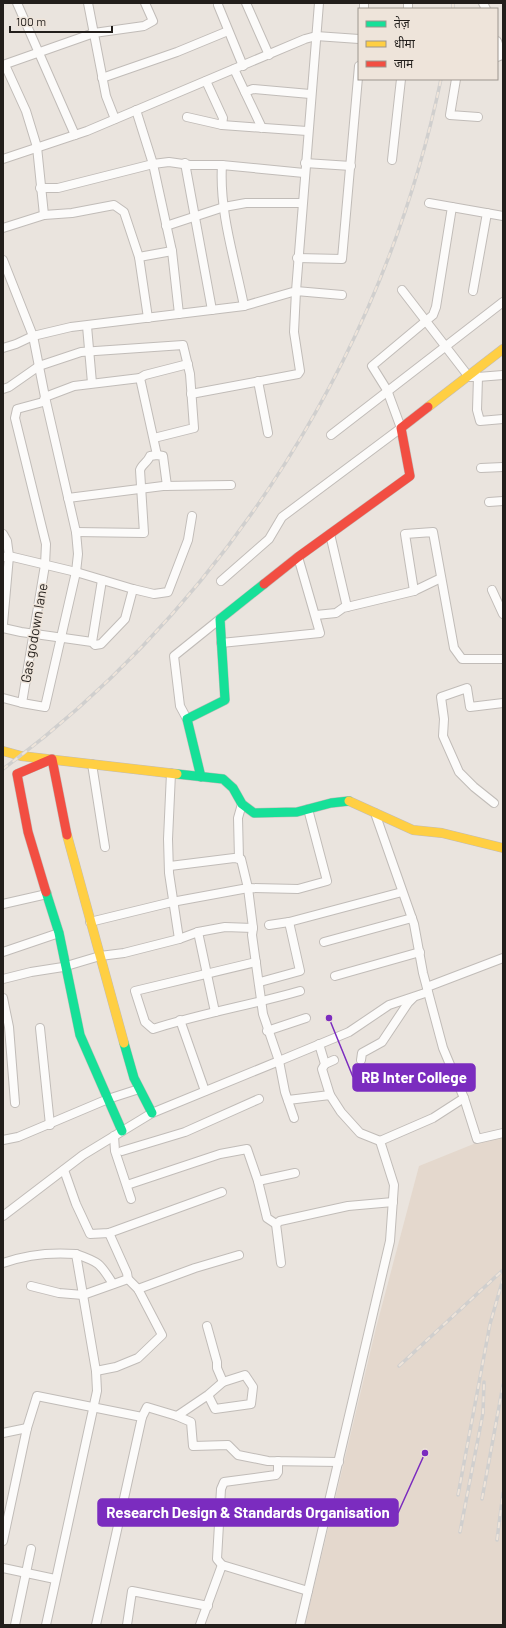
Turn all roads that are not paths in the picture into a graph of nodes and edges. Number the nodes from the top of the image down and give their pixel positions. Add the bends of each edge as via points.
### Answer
1 (17, 3) edge
2 (88, 3) edge
3 (145, 3) edge
4 (246, 3) edge
5 (319, 3) edge
6 (218, 5) dead end
7 (228, 31) junction
8 (94, 34) junction
9 (316, 36) junction
10 (358, 39) edge
11 (498, 44) edge
12 (39, 53) junction
13 (269, 54) junction
14 (501, 56) edge
15 (4, 65) edge
16 (243, 66) junction
17 (234, 69) junction
18 (102, 78) junction
19 (358, 78) edge
20 (400, 80) edge
21 (456, 80) edge
22 (206, 81) junction
23 (245, 92) junction
24 (310, 94) junction
25 (136, 110) junction
26 (478, 117) dead end
27 (187, 118) dead end
28 (115, 119) junction
29 (222, 125) junction
30 (262, 128) junction
31 (307, 131) junction
32 (75, 135) junction
33 (37, 147) junction
34 (3, 159) edge
35 (392, 160) dead end
36 (185, 163) junction
37 (306, 163) junction
38 (153, 164) junction
39 (222, 165) junction
40 (351, 166) junction
41 (304, 173) junction
42 (40, 188) junction
43 (302, 203) junction
44 (429, 203) dead end
45 (452, 207) junction
46 (224, 208) junction
47 (487, 213) junction
48 (44, 215) junction
49 (503, 216) edge
50 (196, 217) junction
51 (166, 226) junction
52 (3, 228) edge
53 (172, 251) junction
54 (139, 257) junction
55 (298, 258) junction
56 (3, 260) edge
57 (402, 290) dead end
58 (296, 291) junction
59 (473, 291) dead end
60 (342, 295) dead end
61 (503, 302) edge
62 (244, 306) junction
63 (212, 310) junction
64 (179, 314) junction
65 (148, 318) junction
66 (428, 320) junction
67 (87, 326) junction
68 (33, 336) junction
69 (446, 347) junction
70 (3, 348) edge
71 (503, 349) edge
72 (90, 351) junction
73 (188, 364) junction
74 (39, 366) junction
75 (474, 375) junction
76 (503, 375) edge
77 (140, 378) junction
78 (258, 381) junction
79 (92, 383) junction
80 (3, 389) edge
81 (387, 390) junction
82 (191, 394) junction
83 (45, 397) junction
84 (503, 419) edge
85 (401, 428) junction
86 (268, 433) dead end
87 (331, 435) dead end
88 (154, 438) junction
89 (157, 455) junction
90 (503, 467) edge
91 (481, 468) dead end
92 (231, 485) dead end
93 (167, 486) junction
94 (141, 488) junction
95 (68, 498) junction
96 (503, 501) edge
97 (489, 502) dead end
98 (192, 516) dead end
99 (76, 532) junction
100 (3, 534) edge
101 (330, 534) junction
102 (6, 557) edge
103 (298, 557) junction
104 (46, 566) junction
105 (76, 572) junction
106 (441, 578) junction
107 (102, 580) junction
108 (220, 581) dead end
109 (133, 589) junction
110 (492, 590) dead end
111 (414, 591) junction
112 (347, 607) junction
113 (503, 614) edge
114 (316, 615) junction
115 (220, 619) junction
116 (3, 624) edge
117 (3, 628) edge
118 (33, 634) junction
119 (61, 638) junction
120 (92, 642) junction
121 (221, 643) junction
122 (503, 659) edge
123 (3, 698) edge
124 (22, 703) junction
125 (503, 703) edge
126 (187, 719) junction
127 (3, 751) edge
128 (52, 759) junction
129 (92, 764) junction
130 (171, 773) junction
131 (201, 777) junction
132 (494, 803) dead end
133 (242, 804) junction
134 (308, 809) junction
135 (375, 813) junction
136 (105, 847) dead end
137 (503, 848) edge
138 (239, 859) junction
139 (170, 866) junction
140 (248, 888) junction
141 (402, 892) junction
142 (47, 894) junction
143 (172, 902) junction
144 (3, 904) edge
145 (412, 918) junction
146 (90, 922) junction
147 (290, 922) junction
148 (269, 925) dead end
149 (253, 928) junction
150 (59, 932) junction
151 (198, 932) junction
152 (179, 939) junction
153 (324, 942) dead end
154 (3, 952) edge
155 (420, 952) junction
156 (100, 956) junction
157 (503, 958) edge
158 (256, 962) junction
159 (66, 966) junction
160 (207, 974) junction
161 (335, 976) dead end
162 (3, 980) edge
163 (260, 982) junction
164 (300, 990) dead end
165 (427, 990) junction
166 (415, 996) junction
167 (3, 998) edge
168 (260, 1003) junction
169 (215, 1012) junction
170 (306, 1018) dead end
171 (180, 1020) junction
172 (40, 1028) dead end
173 (267, 1031) junction
174 (319, 1044) junction
175 (334, 1060) dead end
176 (360, 1060) dead end
177 (279, 1061) junction
178 (326, 1064) junction
179 (139, 1089) junction
180 (205, 1091) junction
181 (330, 1095) junction
182 (464, 1098) junction
183 (108, 1099) junction
184 (259, 1099) dead end
185 (288, 1100) junction
186 (15, 1103) dead end
187 (152, 1113) junction
188 (294, 1118) dead end
189 (50, 1125) junction
190 (122, 1131) junction
191 (503, 1133) edge
192 (114, 1136) junction
193 (3, 1140) edge
194 (380, 1141) junction
195 (122, 1151) dead end
196 (64, 1170) junction
197 (295, 1173) dead end
198 (258, 1181) junction
199 (127, 1185) junction
200 (222, 1192) dead end
201 (131, 1199) dead end
202 (393, 1202) junction
203 (3, 1216) edge
204 (276, 1224) junction
205 (109, 1233) junction
206 (76, 1254) junction
207 (239, 1255) dead end
208 (3, 1263) edge
209 (280, 1263) dead end
210 (128, 1279) junction
211 (113, 1284) junction
212 (31, 1286) dead end
213 (138, 1289) junction
214 (83, 1295) junction
215 (207, 1326) dead end
216 (96, 1371) junction
217 (223, 1382) junction
218 (208, 1395) junction
219 (93, 1407) junction
220 (177, 1416) junction
221 (142, 1417) junction
222 (27, 1428) junction
223 (3, 1434) edge
224 (278, 1461) junction
225 (339, 1462) junction
226 (3, 1541) edge
227 (31, 1549) dead end
228 (222, 1565) junction
229 (3, 1568) edge
230 (26, 1573) junction
231 (55, 1579) junction
232 (308, 1591) junction
233 (208, 1606) junction
234 (15, 1625) edge
235 (46, 1625) edge
236 (96, 1625) edge
237 (127, 1625) edge
238 (200, 1625) edge
239 (300, 1625) edge

1 - 12 street
2 - 8 street
3 - 8 street via 153,21 144,26
4 - 13 street
5 - 9 street
6 - 7 street
7 - 16 street
7 - 18 street
8 - 12 street
8 - 18 street
9 - 10 street
9 - 13 street
9 - 24 street
11 - 14 street
12 - 15 street
12 - 32 street
13 - 16 street
15 - 33 street via 26,110
16 - 17 street
17 - 22 street
17 - 23 street
18 - 28 street
19 - 40 street
20 - 35 street
21 - 26 street via 450,115
22 - 25 street
22 - 29 street via 223,118
23 - 24 street via 253,90
23 - 30 street
24 - 31 street
25 - 28 street
25 - 38 street
27 - 29 street
28 - 32 street
29 - 30 street
30 - 31 street
31 - 37 street
32 - 33 street
33 - 34 street
33 - 42 street
36 - 38 street
36 - 39 street
36 - 50 street
37 - 40 street
37 - 41 street
38 - 42 street via 58,188
38 - 51 street
39 - 41 street
39 - 46 street
40 - 55 street via 342,259
41 - 43 street
42 - 48 street
43 - 46 street via 246,203
43 - 55 street
44 - 45 street
45 - 47 street
45 - 66 street via 436,307
46 - 50 street
46 - 62 street
47 - 49 street
47 - 59 street
48 - 52 street
48 - 54 street via 114,205 124,212
50 - 51 street
50 - 63 street
51 - 53 street
53 - 54 street
53 - 64 street
54 - 65 street
55 - 58 street
56 - 68 street
57 - 66 street
58 - 60 street
58 - 62 street
58 - 78 street via 294,332 300,371 298,374
61 - 69 street
62 - 63 street
63 - 64 street
64 - 65 street
65 - 67 street
66 - 69 street
66 - 81 street via 372,366
67 - 68 street
67 - 72 street
68 - 70 street
68 - 74 street
69 - 75 street
69 - 81 street
71 - 75 street
72 - 73 street via 184,345
72 - 74 street
72 - 79 street
73 - 77 street
73 - 82 street
74 - 80 street
74 - 83 street
75 - 76 street
75 - 84 street via 480,421
75 - 85 street
77 - 79 street
77 - 88 street
78 - 82 street
78 - 86 street
79 - 83 street via 74,386
81 - 85 street
81 - 87 street
82 - 88 street via 194,428
83 - 95 street
83 - 104 street, Gas godown lane via 42,402 17,409 15,418 46,544
85 - 101 street via 410,476
85 - 108 street via 282,517 269,538
88 - 89 street
89 - 93 street via 163,456
89 - 94 street via 150,456 142,465
90 - 91 street
92 - 93 street
93 - 94 street
94 - 95 street
94 - 99 street via 144,533
95 - 99 street
96 - 97 street
98 - 109 street via 188,540 168,592 154,594
99 - 105 street
100 - 102 street via 7,541
101 - 103 street
101 - 112 street
102 - 104 street
102 - 116 street
103 - 114 street
103 - 115 street
104 - 105 street
104 - 118 street, Gas godown lane
105 - 107 street
105 - 119 street
106 - 111 street
106 - 111 street via 433,532 404,534
106 - 122 street via 454,648 462,659
107 - 109 street
107 - 120 street
109 - 120 street via 125,619 101,644 95,645
110 - 113 street
111 - 112 street
112 - 114 street via 336,613
114 - 121 street via 320,633
115 - 121 street
115 - 126 street via 174,656 180,706
117 - 118 street
118 - 119 street
118 - 124 street, Gas godown lane
119 - 120 street
119 - 124 street via 45,707
121 - 126 street via 225,700
123 - 124 street, Gas godown lane
125 - 132 street via 470,707 467,688 441,697 443,736 459,772
126 - 131 street
127 - 128 street
128 - 129 street
128 - 142 street via 17,774 28,832
128 - 146 street via 68,842
129 - 130 street
129 - 136 street
130 - 131 street
130 - 139 street via 168,839
131 - 133 street via 223,780 233,788
133 - 134 street via 254,813 297,812
133 - 138 street via 238,818
134 - 135 street via 349,801
134 - 140 street via 327,881 298,889
135 - 137 street via 412,830 442,833
135 - 141 street
138 - 139 street
138 - 140 street via 242,859
139 - 143 street
140 - 143 street
140 - 149 street
141 - 145 street
141 - 147 street
142 - 144 street
142 - 150 street
143 - 146 street
143 - 152 street
145 - 153 street
145 - 155 street
146 - 156 street
147 - 148 street
147 - 163 street via 300,971
149 - 151 street via 225,927
149 - 158 street
150 - 154 street
150 - 159 street
151 - 152 street
151 - 160 street
152 - 156 street via 124,953
155 - 161 street
155 - 165 street
156 - 159 street
156 - 179 street
157 - 165 street
158 - 160 street
158 - 163 street
159 - 162 street
159 - 183 street via 80,1035
160 - 169 street
160 - 171 street via 135,991 145,1022 153,1029
163 - 168 street
164 - 168 street
165 - 166 street
165 - 182 street via 443,1048
166 - 174 street via 389,1005 349,1032
166 - 176 street via 408,1002 382,1042 362,1053
167 - 186 street via 9,1027
168 - 169 street
168 - 173 street
169 - 171 street
170 - 173 street
171 - 180 street
172 - 189 street
173 - 177 street
174 - 177 street
174 - 178 street
175 - 178 street
177 - 180 street
177 - 185 street
178 - 181 street via 322,1069
179 - 183 street
179 - 187 street
180 - 187 street
181 - 185 street
181 - 194 street via 360,1133
182 - 191 street via 476,1139
182 - 194 street via 433,1118
183 - 189 street
183 - 190 street
184 - 195 street via 185,1132
185 - 188 street
187 - 190 street
189 - 193 street
190 - 192 street
192 - 196 street
192 - 199 street via 115,1151
194 - 202 street via 394,1184
196 - 203 street
196 - 205 street via 90,1234
197 - 198 street
198 - 199 street via 247,1149 220,1154
198 - 204 street via 268,1218
199 - 201 street
200 - 205 street
202 - 204 street via 348,1206
202 - 225 street via 390,1241
204 - 209 street
205 - 210 street
206 - 208 street via 35,1254
206 - 211 street via 102,1266
206 - 214 street
207 - 213 street
210 - 211 street
210 - 213 street
211 - 214 street
212 - 214 street via 59,1293
213 - 216 street via 162,1335 138,1358 116,1367
214 - 216 street
215 - 217 street
216 - 219 street via 97,1390
217 - 218 street
217 - 218 street via 246,1374 253,1387 251,1404 215,1409
218 - 220 street
219 - 221 street
219 - 222 street via 36,1396
219 - 231 street
220 - 221 street via 147,1407
220 - 224 street via 190,1422 193,1446 228,1446 238,1455
221 - 236 street
222 - 223 street
222 - 226 street
224 - 225 street
224 - 228 street via 276,1475 224,1482 217,1559
225 - 232 street
227 - 230 street
228 - 232 street
228 - 233 street
229 - 230 street
230 - 231 street
230 - 234 street
231 - 235 street
232 - 239 street
233 - 237 street via 132,1591
233 - 238 street

